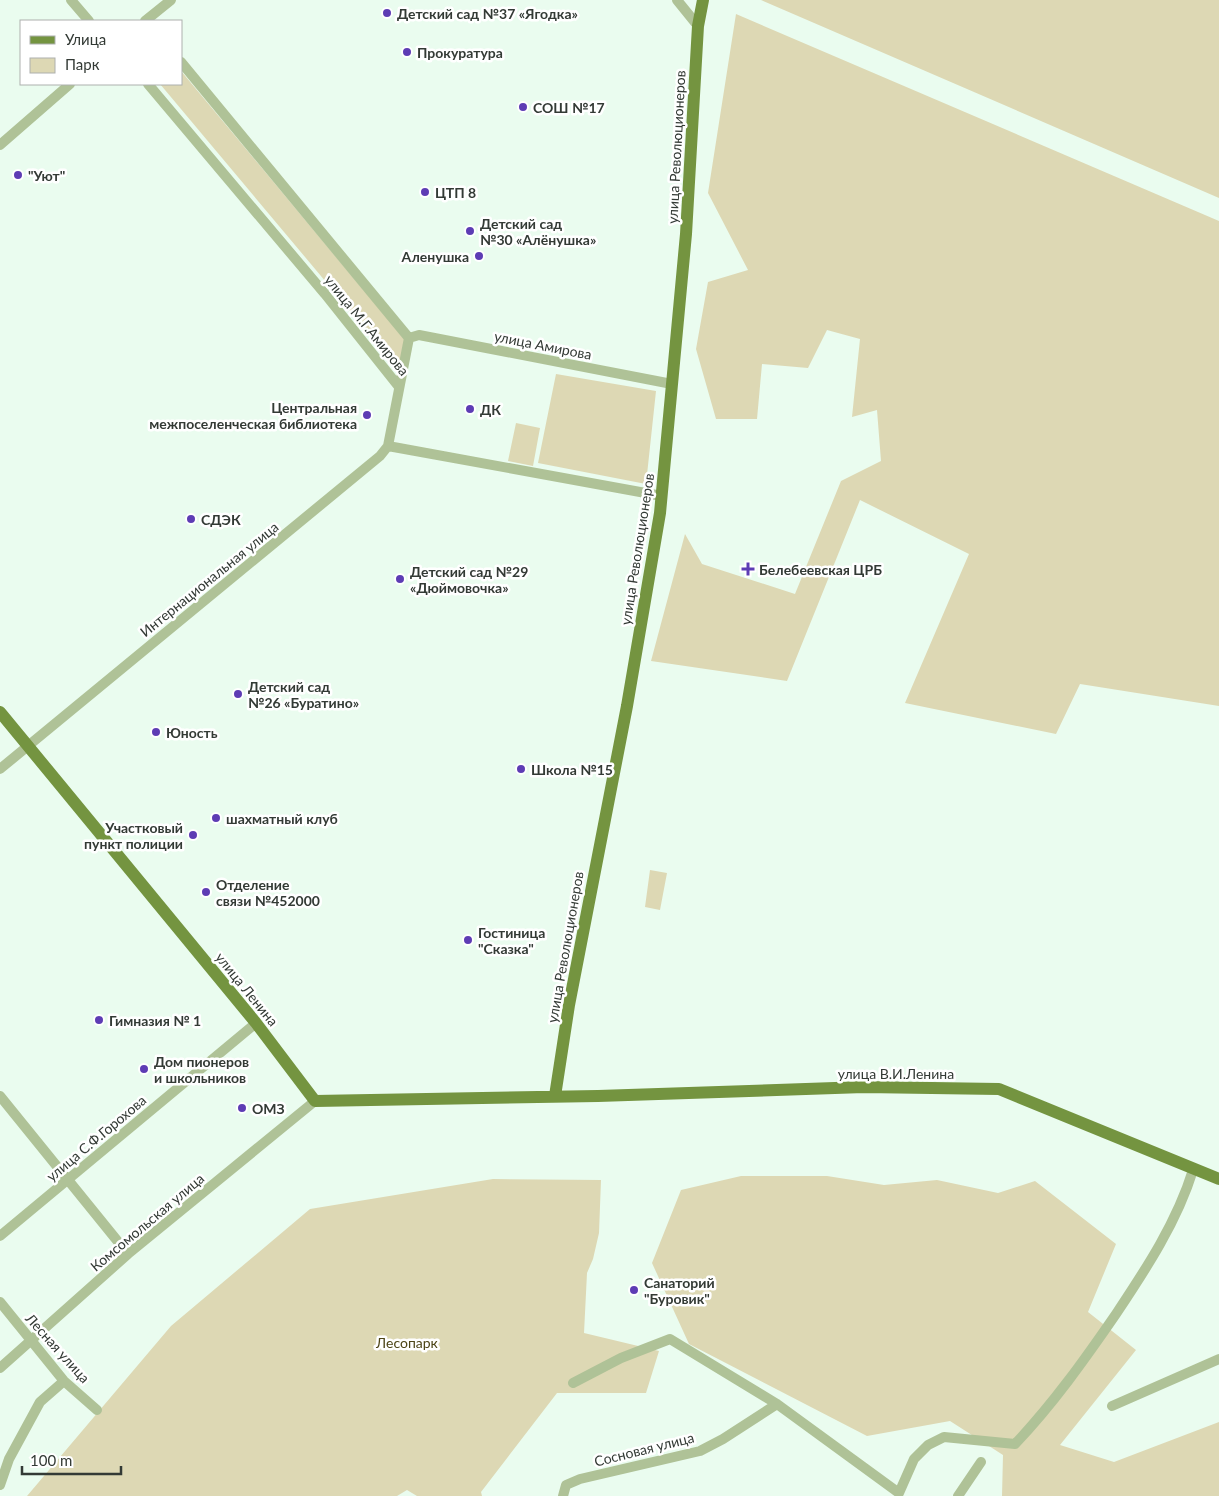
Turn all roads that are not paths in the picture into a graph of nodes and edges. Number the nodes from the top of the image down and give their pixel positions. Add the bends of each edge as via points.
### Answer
1 (71, 0) edge
2 (171, 0) edge
3 (676, 0) edge
4 (702, 0) edge
5 (88, 20) edge
6 (148, 20) edge
7 (698, 26) junction
8 (182, 63) edge
9 (69, 85) edge
10 (149, 85) edge
11 (0, 145) edge
12 (409, 338) junction
13 (672, 384) junction
14 (399, 387) junction
15 (388, 446) junction
16 (662, 496) junction
17 (0, 712) edge
18 (28, 746) junction
19 (1, 767) edge
20 (256, 1022) junction
21 (0, 1096) edge
22 (555, 1096) junction
23 (315, 1101) junction
24 (1193, 1170) junction
25 (68, 1178) junction
26 (1219, 1179) edge
27 (0, 1236) edge
28 (128, 1254) junction
29 (0, 1302) edge
30 (31, 1342) junction
31 (1219, 1360) edge
32 (0, 1368) edge
33 (64, 1381) junction
34 (573, 1383) dead end
35 (778, 1404) junction
36 (1112, 1406) dead end
37 (98, 1410) dead end
38 (981, 1462) dead end
39 (0, 1485) edge
40 (897, 1494) edge
41 (563, 1496) edge
42 (958, 1496) edge

1 - 5 street
2 - 6 street
3 - 7 street
4 - 7 main road, улица Революционеров
7 - 13 main road, улица Революционеров via 686,234
8 - 12 street, улица М.Г.Амирова
9 - 11 street
10 - 14 street, улица М.Г.Амирова
12 - 13 street, улица Амирова via 419,335
12 - 14 street, улица М.Г.Амирова
13 - 16 main road, улица Революционеров
14 - 15 street
15 - 16 street
15 - 18 street, Интернациональная улица via 380,456
16 - 22 main road, улица Революционеров
17 - 18 main road, улица Ленина
18 - 19 street, Интернациональная улица
18 - 20 main road, улица Ленина
20 - 23 main road, улица Ленина
20 - 25 street, улица С.Ф.Горохова
21 - 25 street
22 - 23 main road
22 - 24 main road, улица В.И.Ленина via 864,1087 1000,1090
23 - 28 street, Комсомольская улица
24 - 26 main road, улица В.И.Ленина
24 - 40 street via 1185,1196 1136,1284 1042,1415 1015,1444 944,1437 928,1445 914,1459
25 - 27 street, улица С.Ф.Горохова
25 - 28 street
28 - 30 street, Комсомольская улица
29 - 30 street, Лесная улица
30 - 32 street, Комсомольская улица
30 - 33 street, Лесная улица
31 - 36 street
33 - 37 street, Лесная улица
33 - 39 street via 40,1402 9,1459
34 - 35 street via 670,1338
35 - 40 street
35 - 41 street, Сосновая улица via 700,1451 580,1479 566,1485
38 - 42 street

